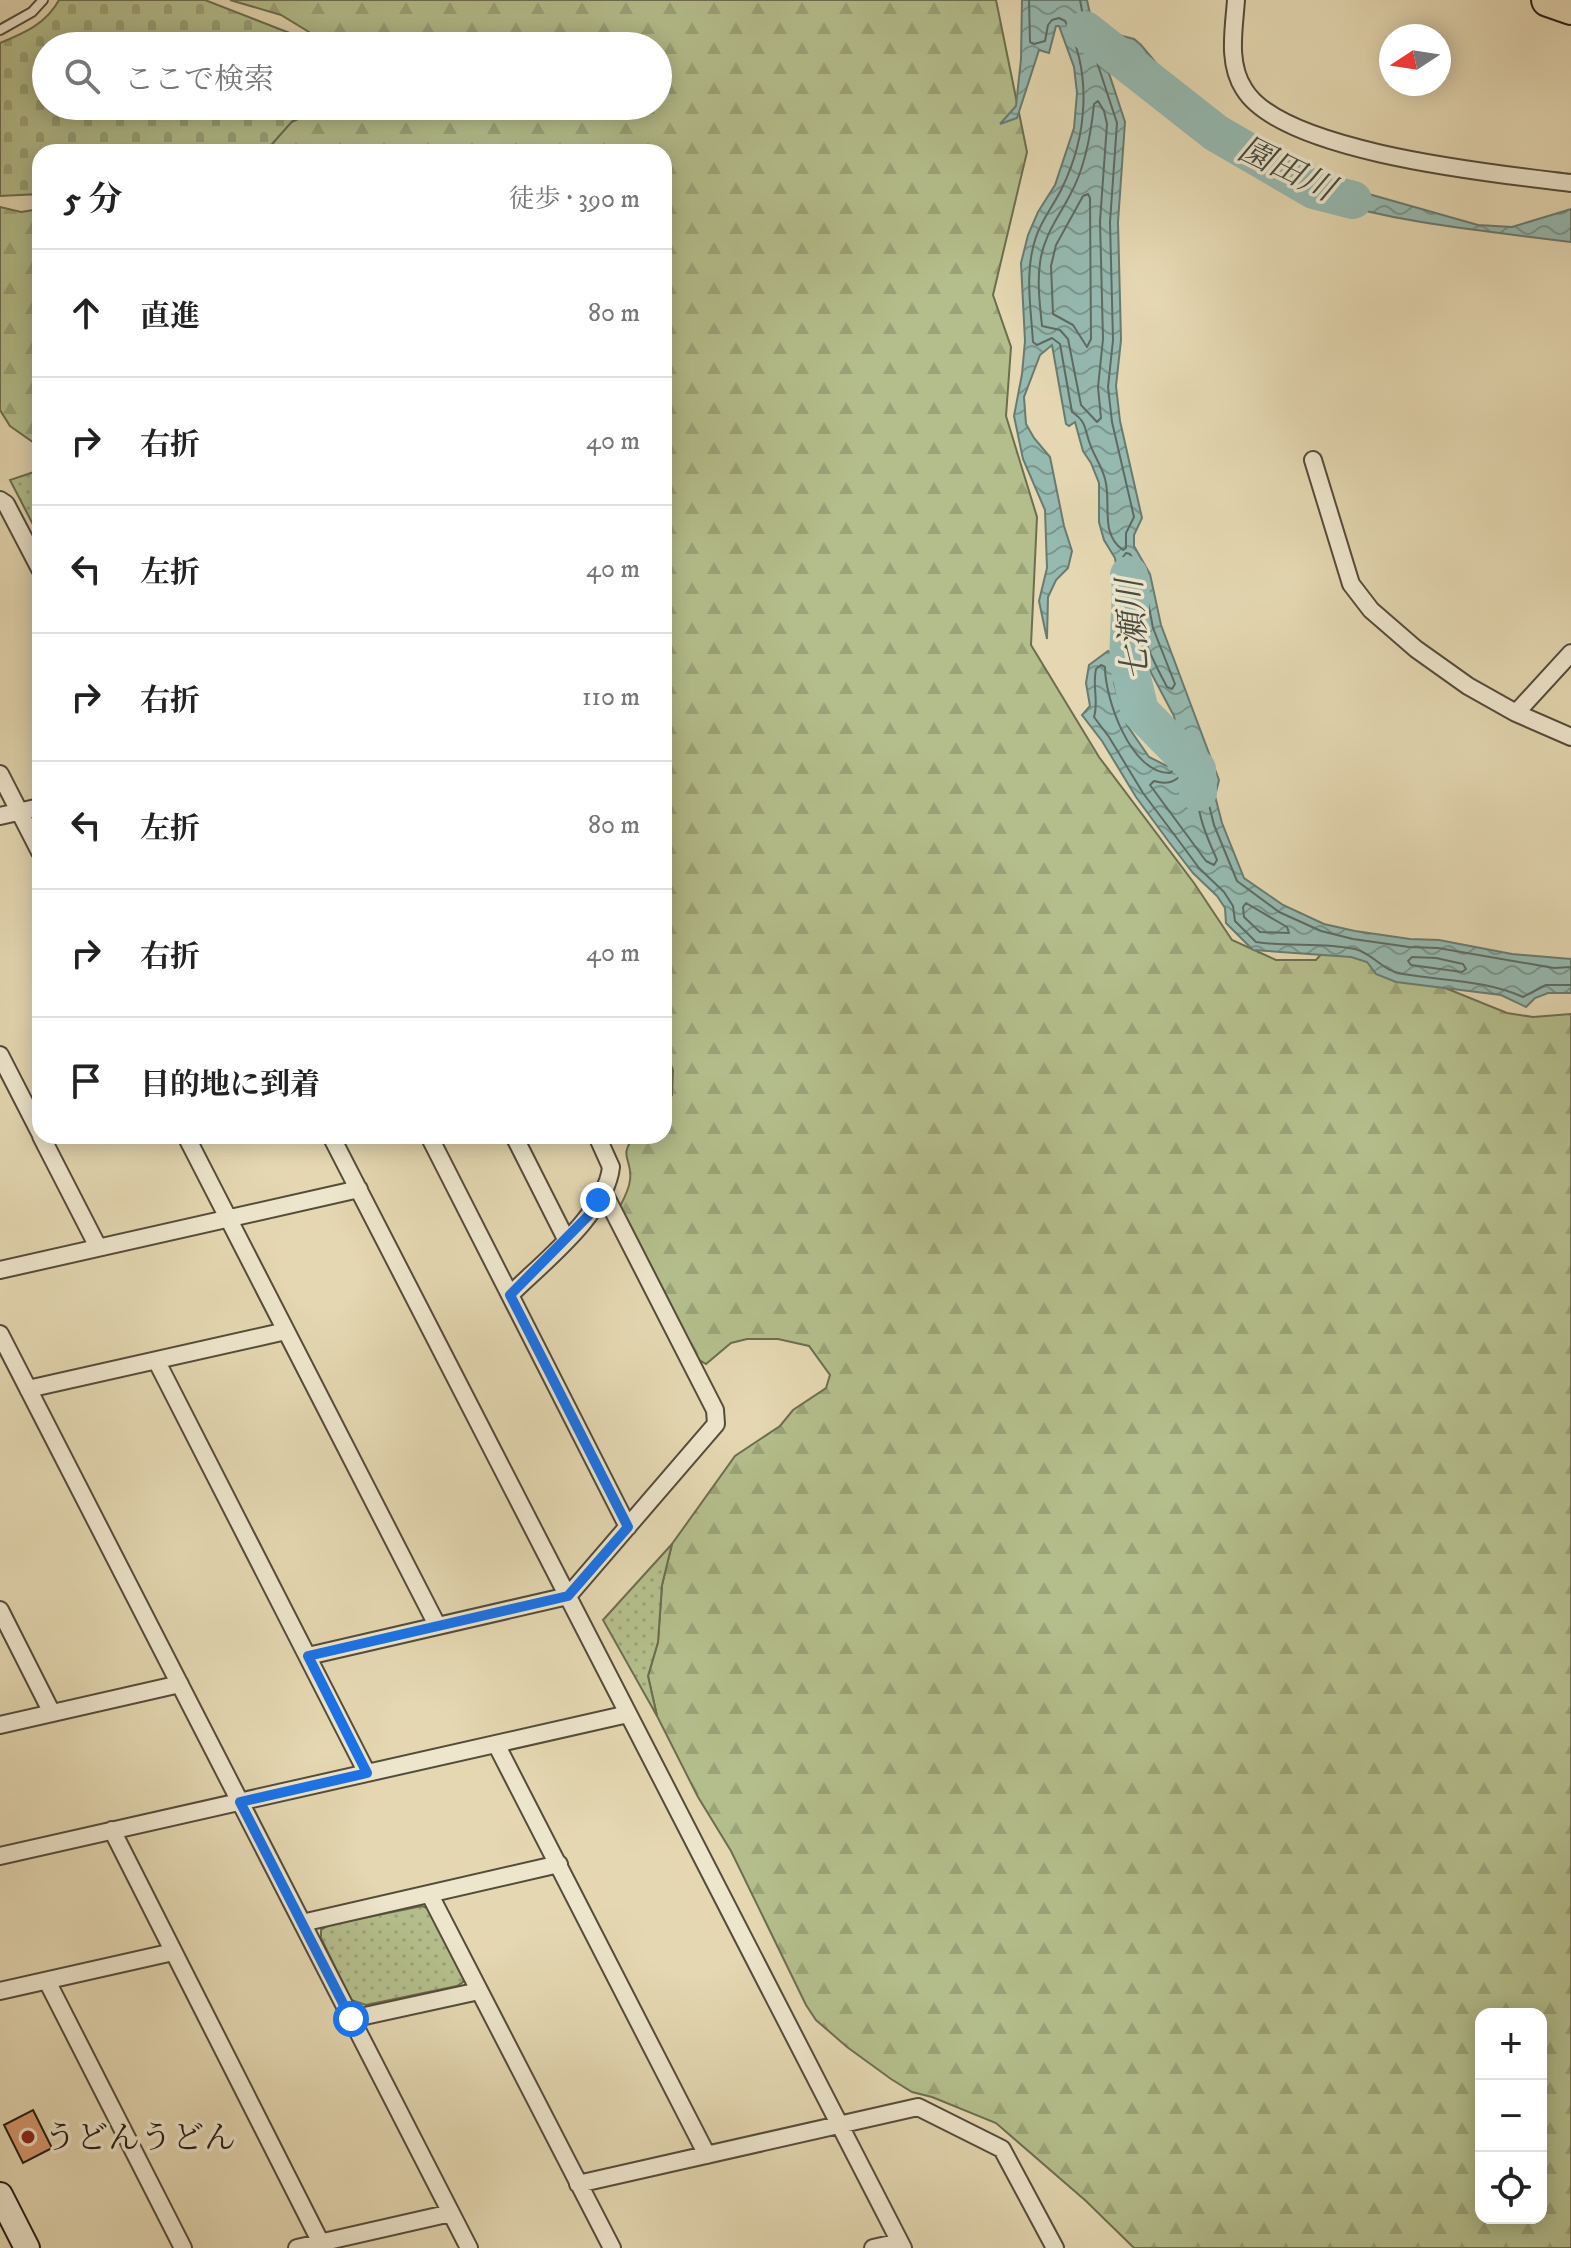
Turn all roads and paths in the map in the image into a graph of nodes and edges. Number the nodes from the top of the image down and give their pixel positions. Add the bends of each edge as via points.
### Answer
1 (43, 0) edge
2 (1236, 0) edge
3 (1548, 0) edge
4 (1571, 8) edge
5 (0, 30) edge
6 (1571, 183) edge
7 (1313, 460) dead end
8 (0, 500) edge
9 (32, 554) edge
10 (1571, 653) edge
11 (1516, 713) junction
12 (1571, 737) edge
13 (0, 774) edge
14 (32, 809) edge
15 (19, 812) junction
16 (0, 816) edge
17 (32, 837) edge
18 (0, 1055) edge
19 (32, 1117) edge
20 (46, 1144) edge
21 (190, 1144) edge
22 (335, 1144) edge
23 (433, 1144) edge
24 (518, 1144) edge
25 (601, 1144) edge
26 (359, 1189) junction
27 (603, 1191) junction
28 (228, 1218) junction
29 (566, 1239) junction
30 (98, 1247) junction
31 (0, 1270) edge
32 (510, 1295) junction
33 (286, 1331) junction
34 (0, 1334) edge
35 (157, 1362) junction
36 (28, 1389) junction
37 (628, 1527) junction
38 (568, 1596) junction
39 (0, 1610) edge
40 (437, 1625) junction
41 (308, 1656) junction
42 (180, 1684) junction
43 (52, 1713) junction
44 (628, 1714) junction
45 (0, 1725) edge
46 (496, 1744) junction
47 (367, 1773) junction
48 (240, 1802) junction
49 (112, 1830) junction
50 (0, 1856) edge
51 (559, 1864) junction
52 (430, 1895) junction
53 (302, 1923) junction
54 (173, 1952) junction
55 (47, 1981) junction
56 (0, 1991) edge
57 (479, 1991) junction
58 (351, 2019) junction
59 (839, 2125) junction
60 (707, 2155) junction
61 (578, 2184) junction
62 (0, 2195) edge
63 (451, 2213) junction
64 (321, 2243) junction
65 (901, 2245) edge
66 (27, 2248) edge
67 (183, 2248) edge
68 (297, 2248) edge
69 (469, 2248) edge
70 (612, 2248) edge
71 (873, 2248) edge
72 (1055, 2248) edge

1 - 5 lane
2 - 6 street via 1237,75 1254,102 1288,124 1361,149
3 - 4 highway
7 - 11 street via 1358,596 1416,649
8 - 9 street
10 - 11 street
11 - 12 street
13 - 15 street
14 - 15 street
15 - 16 street
15 - 17 street
18 - 19 street
20 - 30 street
21 - 28 street
22 - 26 street
23 - 32 street
24 - 29 street
25 - 27 street via 611,1167
26 - 28 street
26 - 38 street
27 - 29 street
27 - 37 street via 717,1417
28 - 30 street
28 - 33 street
29 - 32 street
30 - 31 street
32 - 37 street
33 - 35 street
33 - 40 street
34 - 36 street
35 - 36 street
35 - 41 street
36 - 42 street
37 - 38 street
38 - 40 street
38 - 44 street
39 - 43 street
40 - 41 street
41 - 47 street
42 - 43 street
42 - 48 street
43 - 45 street
44 - 46 street
44 - 59 street
46 - 47 street
46 - 51 street
47 - 48 street
48 - 49 street
48 - 53 street
49 - 50 street
49 - 54 street
51 - 52 street
51 - 60 street
52 - 53 street
52 - 57 street
53 - 58 street
54 - 55 street
54 - 64 street
55 - 56 street
55 - 67 street
57 - 58 street
57 - 61 street
58 - 63 street
59 - 60 street
59 - 65 street
59 - 72 street via 923,2108 997,2145 1011,2160
60 - 61 street
61 - 70 street
62 - 66 street
63 - 64 street
63 - 69 street
64 - 68 street
65 - 71 street

